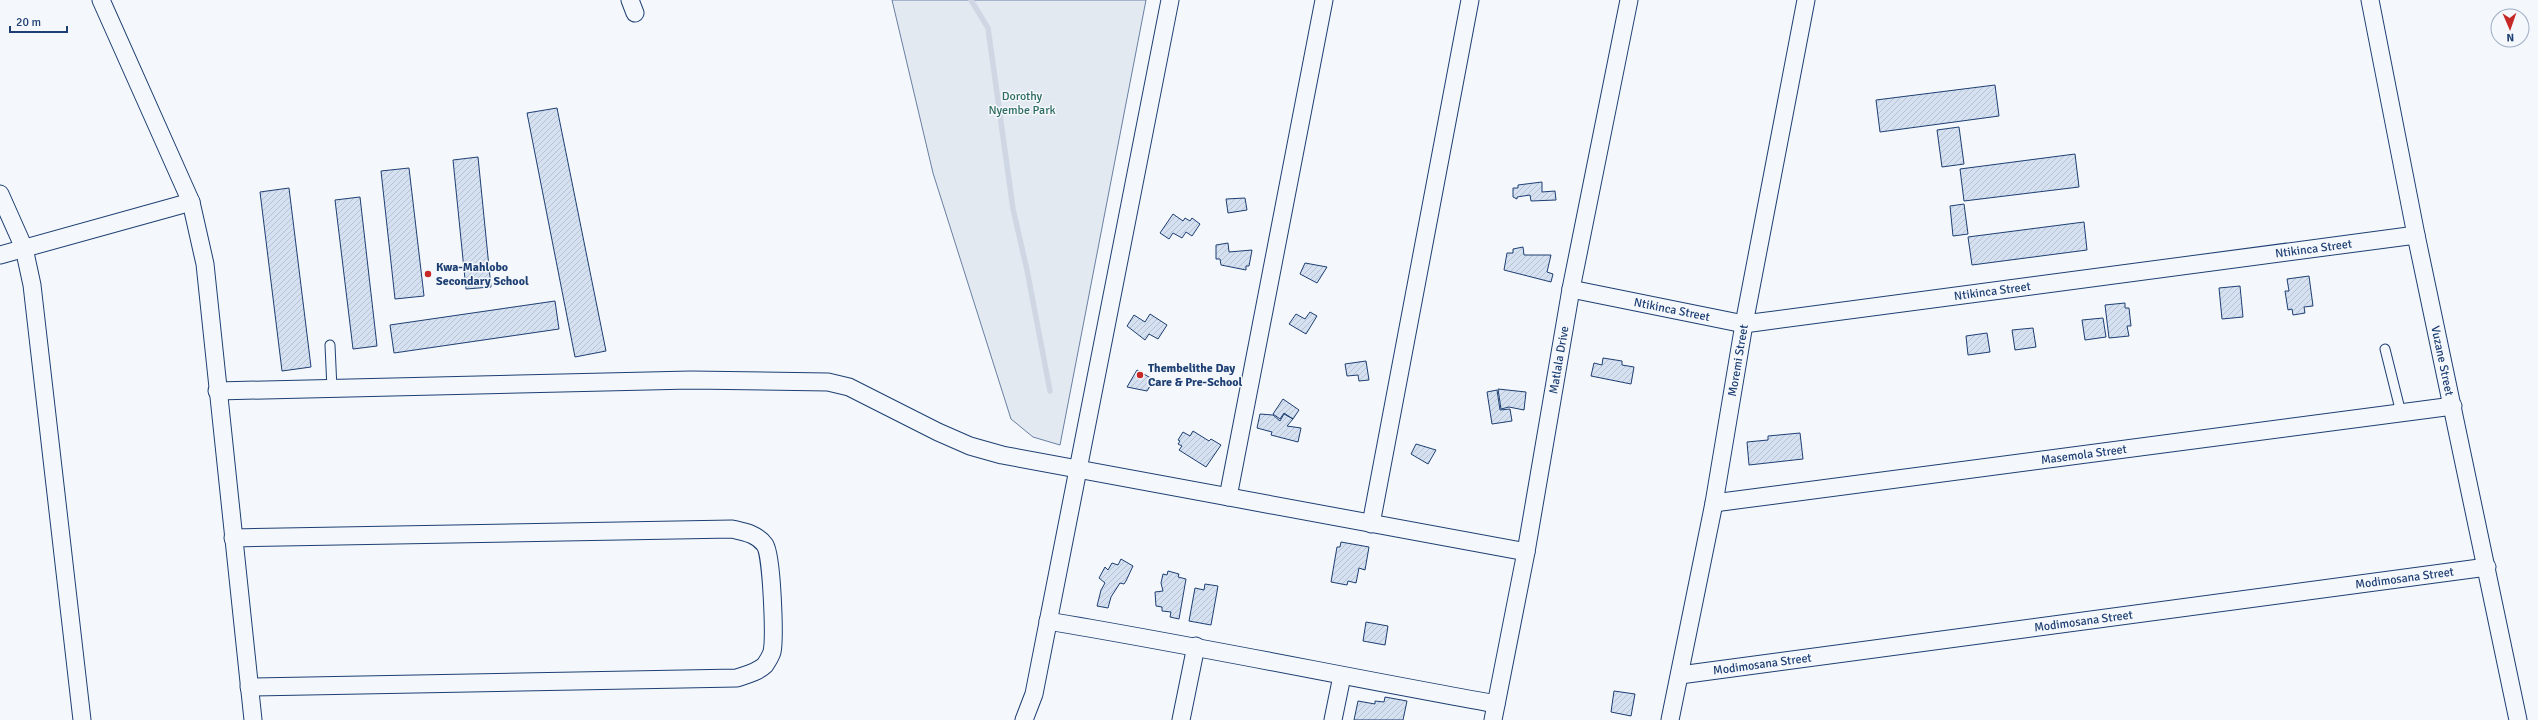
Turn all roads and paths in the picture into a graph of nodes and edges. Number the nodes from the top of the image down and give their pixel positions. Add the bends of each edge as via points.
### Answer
1 (101, 0) edge
2 (1170, 0) edge
3 (1324, 0) edge
4 (1470, 0) edge
5 (1629, 0) edge
6 (1806, 0) edge
7 (2370, 0) edge
8 (0, 194) edge
9 (191, 202) junction
10 (2416, 235) junction
11 (24, 248) junction
12 (0, 255) edge
13 (1571, 289) junction
14 (1744, 324) junction
15 (330, 345) dead end
16 (2385, 349) dead end
17 (332, 388) junction
18 (217, 391) junction
19 (2453, 406) junction
20 (2401, 413) junction
21 (1079, 468) junction
22 (1228, 497) junction
23 (1714, 503) junction
24 (1371, 524) junction
25 (234, 538) junction
26 (1526, 552) junction
27 (2487, 567) junction
28 (1048, 621) junction
29 (1196, 646) junction
30 (1680, 675) junction
31 (1342, 676) junction
32 (249, 687) junction
33 (1496, 704) junction
34 (82, 720) edge
35 (253, 720) edge
36 (1024, 720) edge
37 (1181, 720) edge
38 (1333, 720) edge
39 (1493, 720) edge
40 (1670, 720) edge
41 (2518, 720) edge

1 - 9 street
2 - 21 street
3 - 22 street
4 - 24 street
5 - 13 street, Matlala Drive
6 - 14 street, Moremi Street
7 - 10 street, Vuzane Street
8 - 11 street
9 - 11 street
9 - 18 street via 204,264
10 - 14 street, Ntikinca Street
10 - 19 street, Vuzane Street
11 - 12 street
11 - 34 street via 36,312
13 - 14 street, Ntikinca Street
13 - 26 street, Matlala Drive
14 - 23 street, Moremi Street
15 - 17 lane
16 - 20 lane
17 - 18 street
17 - 21 street via 691,380 828,382 849,387 970,446 1002,455
18 - 25 street
19 - 20 street, Masemola Street
19 - 27 street, Vuzane Street
20 - 23 street, Masemola Street
21 - 22 street
21 - 28 street
22 - 24 street
23 - 30 street, Moremi Street
24 - 26 street
25 - 32 street
25 - 32 street via 726,529 747,532 759,538 766,546 769,563 772,652 765,665 737,678
26 - 33 street, Matlala Drive
27 - 30 street, Modimosana Street
27 - 41 street, Vuzane Street
28 - 29 street
28 - 36 street via 1034,694
29 - 31 street
29 - 37 street
30 - 40 street, Moremi Street
31 - 33 street
31 - 38 street
32 - 35 street
33 - 39 street, Matlala Drive

